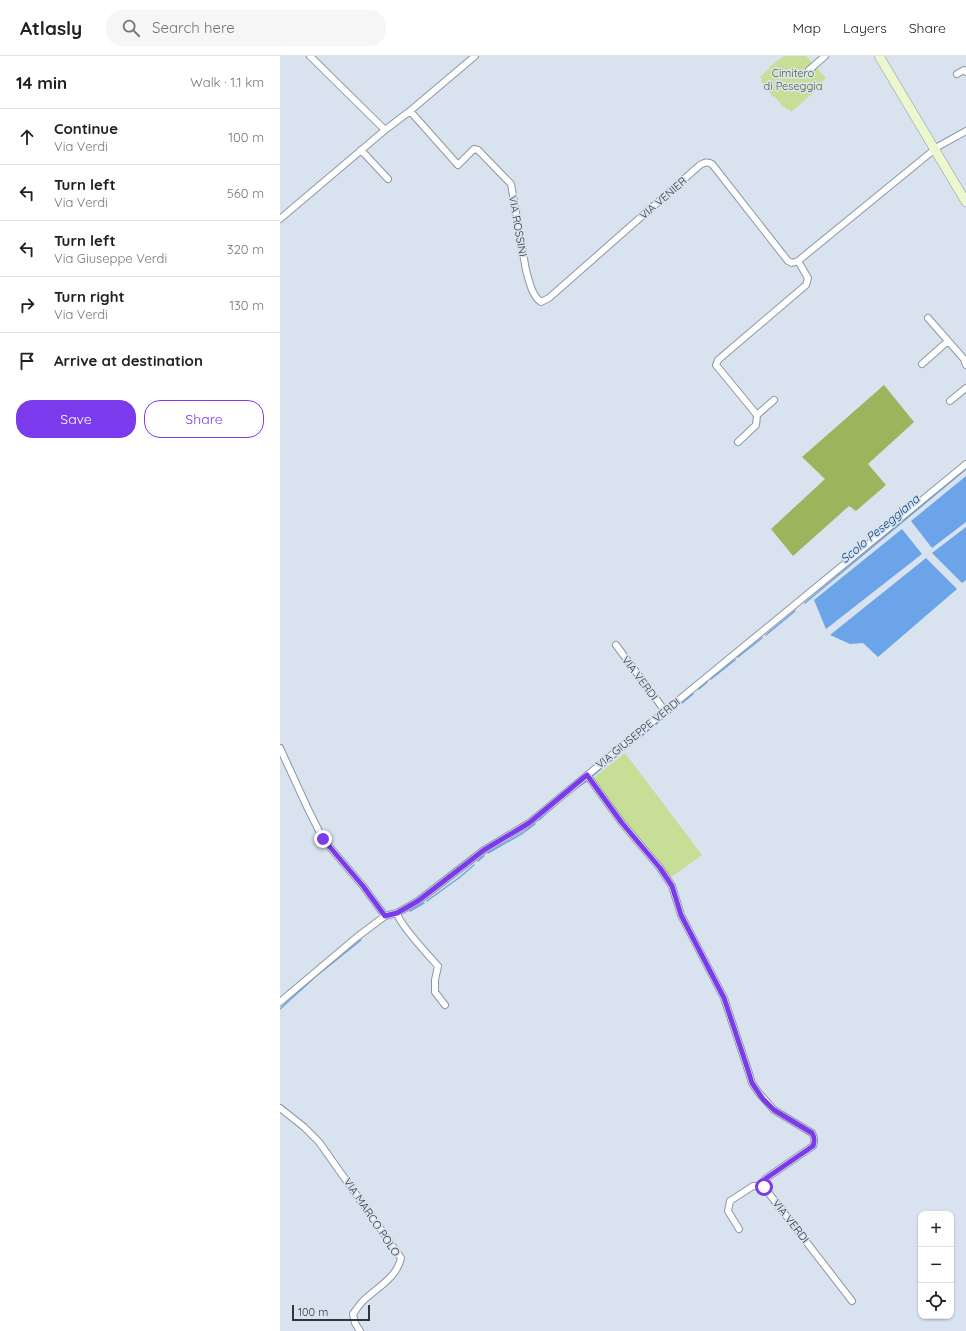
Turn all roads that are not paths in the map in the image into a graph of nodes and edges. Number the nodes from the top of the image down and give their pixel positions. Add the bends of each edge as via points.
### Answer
1 (310, 56) edge
2 (475, 56) edge
3 (825, 56) edge
4 (879, 56) edge
5 (809, 70) dead end
6 (966, 72) edge
7 (957, 74) dead end
8 (410, 111) junction
9 (385, 130) junction
10 (966, 131) edge
11 (937, 148) junction
12 (361, 150) junction
13 (388, 179) dead end
14 (966, 202) edge
15 (280, 219) edge
16 (798, 261) junction
17 (526, 270) joint
18 (928, 318) dead end
19 (948, 341) junction
20 (922, 364) dead end
21 (966, 364) edge
22 (966, 388) edge
23 (774, 400) dead end
24 (950, 402) dead end
25 (757, 415) junction
26 (738, 442) dead end
27 (966, 464) edge
28 (616, 645) dead end
29 (665, 711) junction
30 (280, 748) edge
31 (587, 775) junction
32 (397, 913) junction
33 (385, 916) junction
34 (280, 1002) edge
35 (446, 1005) dead end
36 (280, 1108) edge
37 (764, 1187) junction
38 (739, 1229) dead end
39 (852, 1301) dead end
40 (360, 1331) edge

1 - 9 street
2 - 8 street
3 - 5 street
4 - 11 main road
6 - 7 street via 964,70
8 - 9 street
8 - 17 street, VIA ROSSINI via 458,165 474,149 478,150 511,184
9 - 12 street
10 - 11 street
11 - 14 main road
11 - 16 street
12 - 13 street
12 - 15 street
16 - 17 street, VIA VENIER via 788,261 708,162 700,165 549,298 541,302 537,299
16 - 25 street via 808,278 806,285 718,360 716,365
18 - 19 street
19 - 20 street
19 - 21 street
22 - 24 street
23 - 25 street
25 - 26 street via 756,425
27 - 29 street, VIA GIUSEPPE VERDI
28 - 29 street, VIA VERDI
29 - 31 street, VIA GIUSEPPE VERDI
30 - 33 street via 323,839
31 - 32 street, VIA GIUSEPPE VERDI via 529,823 484,850 418,901
31 - 37 street via 672,886 681,915 724,998 752,1083 774,1110 814,1136 813,1146 765,1179
32 - 33 street, VIA GIUSEPPE VERDI
32 - 35 street via 409,932 438,966 435,992
33 - 34 street, VIA GIUSEPPE VERDI
36 - 40 street, VIA MARCO POLO via 319,1142 401,1258 392,1275 362,1302 353,1314
37 - 38 street via 753,1186 730,1201 728,1211
37 - 39 street, VIA VERDI

